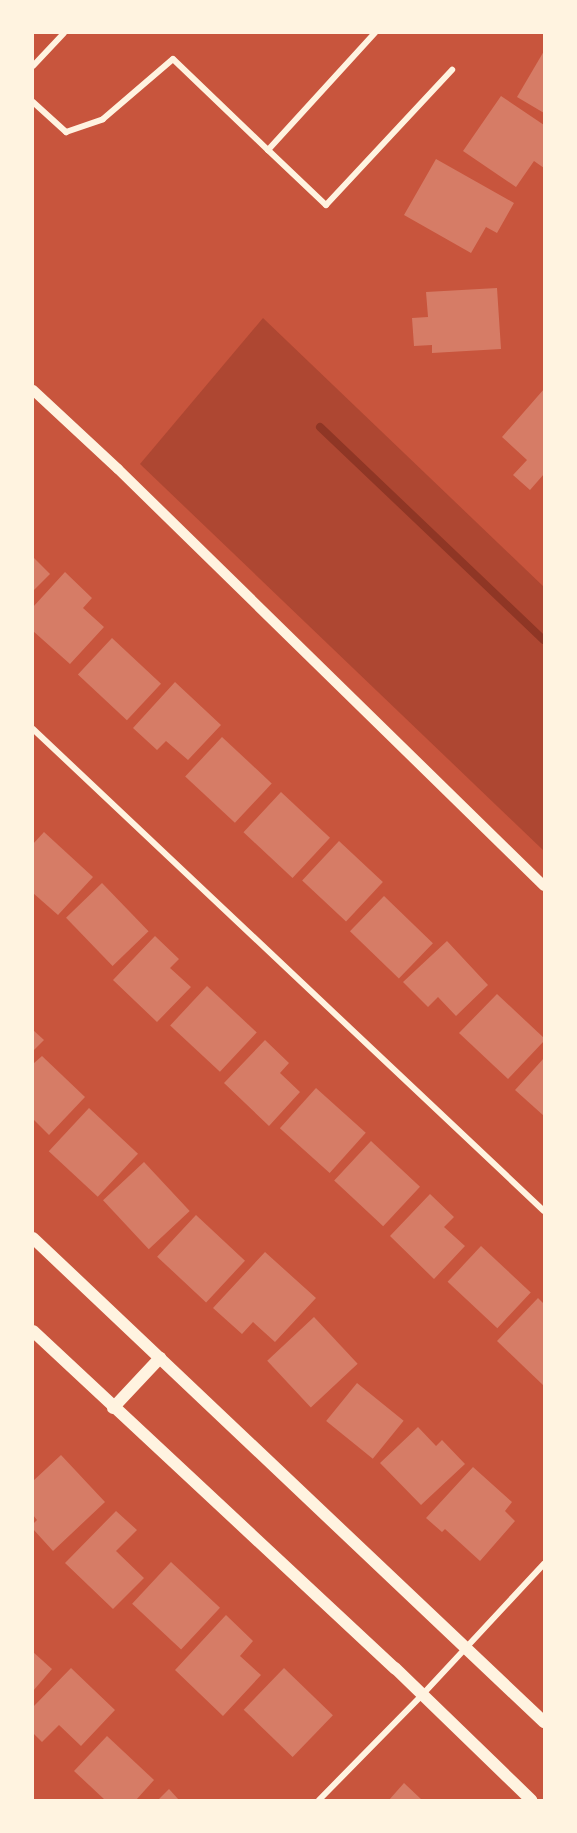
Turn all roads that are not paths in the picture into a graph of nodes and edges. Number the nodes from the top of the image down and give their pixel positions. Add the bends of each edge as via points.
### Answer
1 (63, 33) edge
2 (375, 33) edge
3 (33, 66) edge
4 (452, 70) dead end
5 (33, 102) edge
6 (268, 150) junction
7 (33, 390) edge
8 (33, 729) edge
9 (544, 886) edge
10 (544, 1211) edge
11 (33, 1238) edge
12 (33, 1331) edge
13 (160, 1358) junction
14 (113, 1408) junction
15 (544, 1564) edge
16 (467, 1648) junction
17 (423, 1694) junction
18 (544, 1722) edge
19 (319, 1800) edge
20 (531, 1800) edge

1 - 3 street
2 - 6 street
4 - 6 street via 326,206
5 - 6 street via 66,132 103,119 173,59
7 - 9 street via 127,477
8 - 10 street
11 - 13 main road
12 - 14 main road
13 - 14 main road
13 - 16 main road
14 - 17 main road
15 - 16 street
16 - 17 street
16 - 18 main road
17 - 19 street
17 - 20 main road

